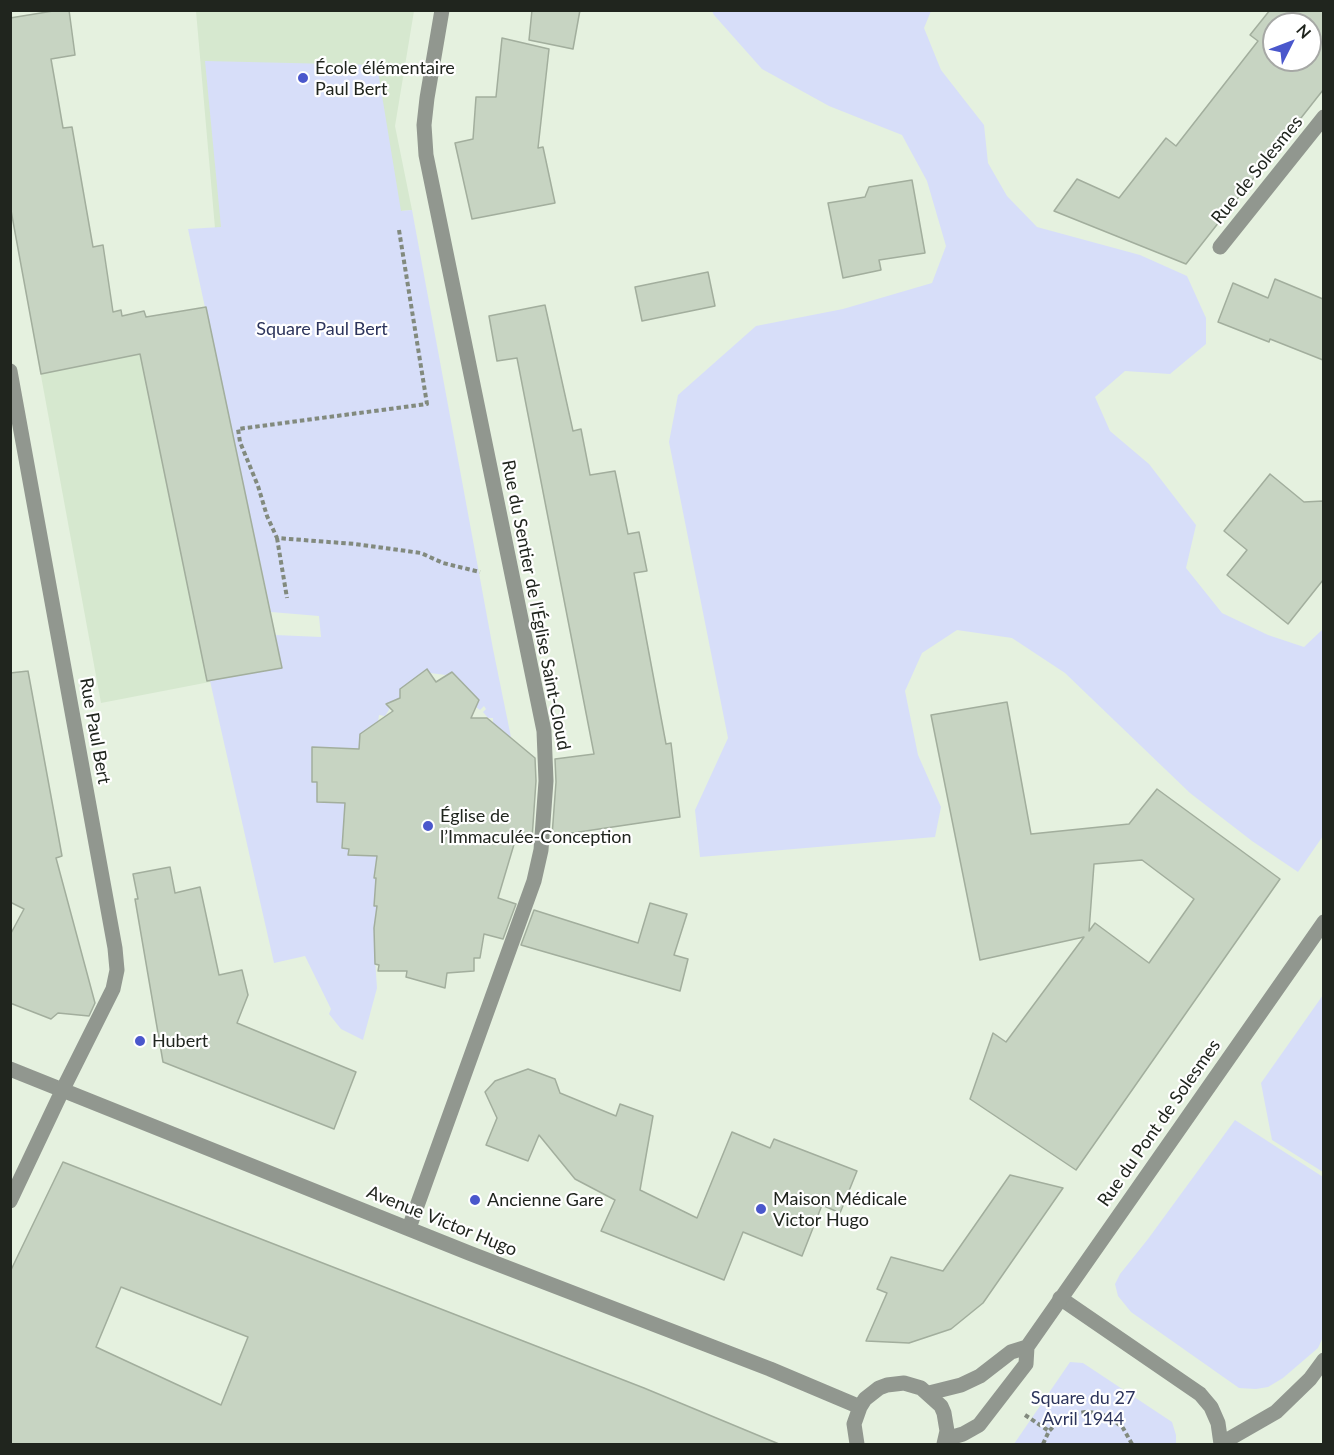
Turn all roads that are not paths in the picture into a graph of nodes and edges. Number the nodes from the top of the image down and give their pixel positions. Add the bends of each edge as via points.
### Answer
1 (442, 10) edge
2 (1323, 117) edge
3 (1220, 247) dead end
4 (10, 371) edge
5 (1323, 922) edge
6 (10, 1069) edge
7 (63, 1089) junction
8 (10, 1201) edge
9 (410, 1228) junction
10 (1060, 1299) junction
11 (1028, 1347) junction
12 (1323, 1360) edge
13 (929, 1393) junction
14 (860, 1407) junction
15 (945, 1442) edge
16 (857, 1444) edge
17 (1222, 1444) edge

1 - 9 street, Rue du Sentier de l'Église Saint-Cloud via 430,67 424,124 426,155 544,731 546,781 541,850 534,881
2 - 3 street, Rue de Solesmes
4 - 7 street, Rue Paul Bert via 117,970 113,989
5 - 10 street, Rue du Pont de Solesmes
6 - 7 street, Avenue Victor Hugo
7 - 8 street, Rue Paul Bert
7 - 9 street, Avenue Victor Hugo
9 - 14 street, Avenue Victor Hugo
10 - 11 street, Rue du Pont de Solesmes
10 - 17 street via 1200,1394 1211,1407
11 - 13 street via 1011,1352 981,1376
11 - 15 street, Rue du Pont de Solesmes via 1026,1364 979,1425
12 - 17 street via 1310,1379 1276,1412
13 - 14 street via 914,1385 887,1385 871,1393
13 - 15 street via 944,1413
14 - 16 street via 854,1424

